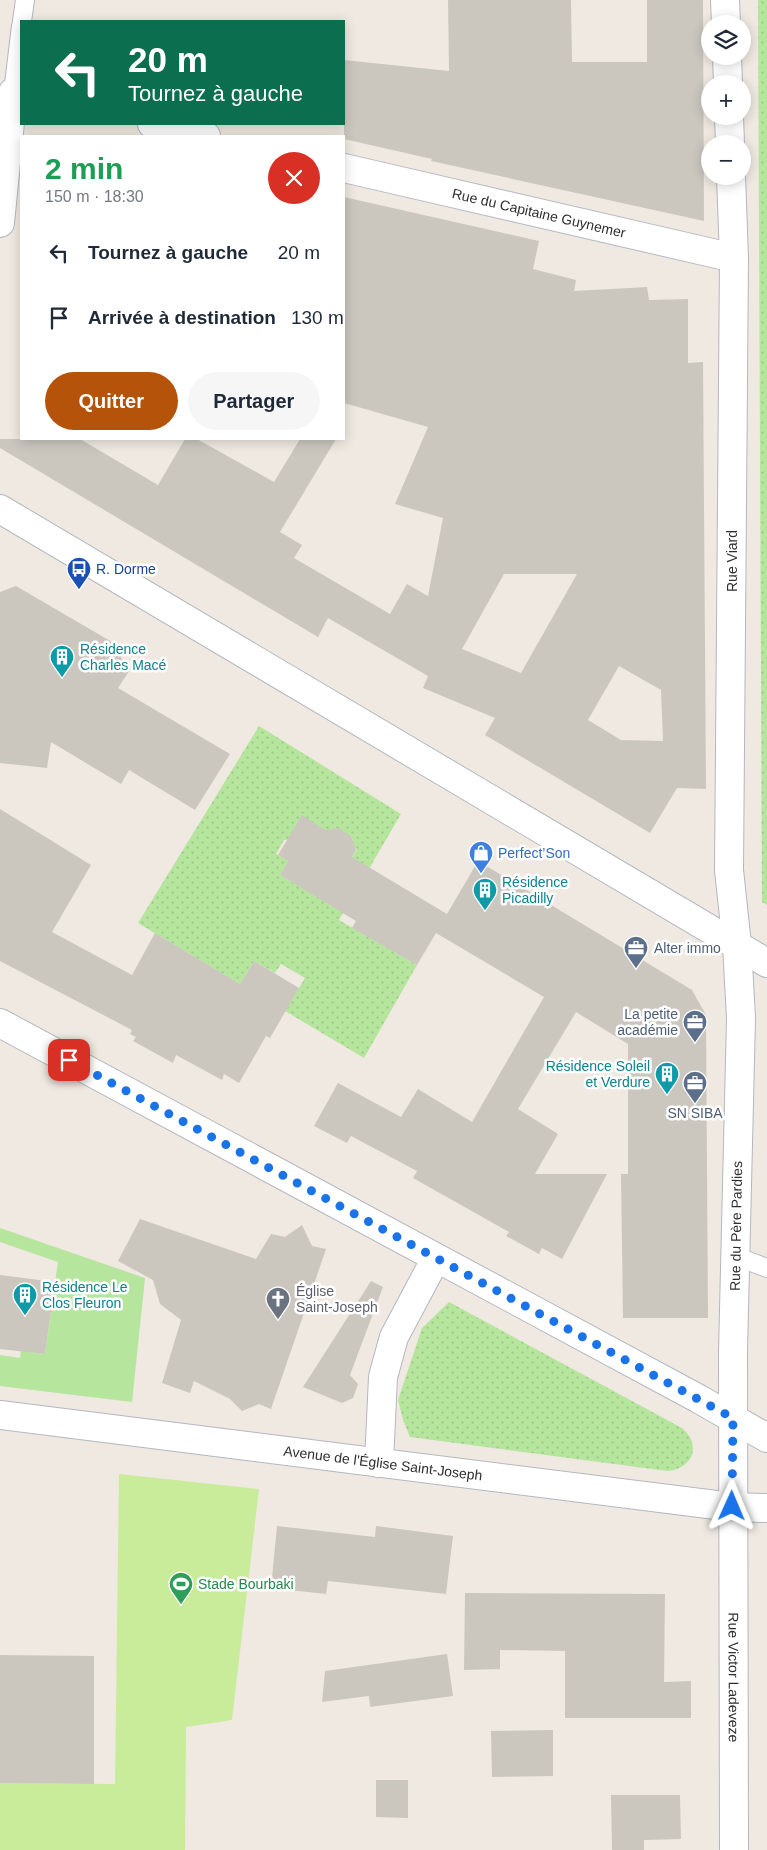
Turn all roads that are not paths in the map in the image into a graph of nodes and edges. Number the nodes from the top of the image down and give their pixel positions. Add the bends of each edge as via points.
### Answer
1 (25, 0) edge
2 (726, 0) edge
3 (726, 15) edge
4 (22, 20) edge
5 (20, 32) edge
6 (11, 91) edge
7 (156, 125) edge
8 (202, 135) edge
9 (345, 168) edge
10 (731, 185) edge
11 (0, 223) edge
12 (734, 258) junction
13 (0, 508) edge
14 (737, 945) junction
15 (767, 963) edge
16 (0, 1023) edge
17 (735, 1256) junction
18 (436, 1258) junction
19 (767, 1268) edge
20 (0, 1415) edge
21 (733, 1418) junction
22 (767, 1438) edge
23 (379, 1462) junction
24 (732, 1506) junction
25 (767, 1508) edge
26 (734, 1850) edge

1 - 4 lane
2 - 3 street
5 - 6 lane
6 - 11 street
7 - 8 street
9 - 12 street, Rue du Capitaine Guynemer
10 - 12 street, Rue Viard
12 - 14 street, Rue Viard via 729,870
13 - 14 street
14 - 15 street
14 - 17 street, Rue du Père Pardies via 741,1018
16 - 18 street
17 - 19 lane
17 - 21 street, Rue du Père Pardies
18 - 21 street
18 - 23 street via 394,1337 383,1376
20 - 23 street, Avenue de l'Église Saint-Joseph
21 - 22 street
21 - 24 street, Rue du Père Pardies
23 - 24 street, Avenue de l'Église Saint-Joseph
24 - 25 street, Avenue de l'Église Saint-Joseph
24 - 26 street, Rue Victor Ladeveze

